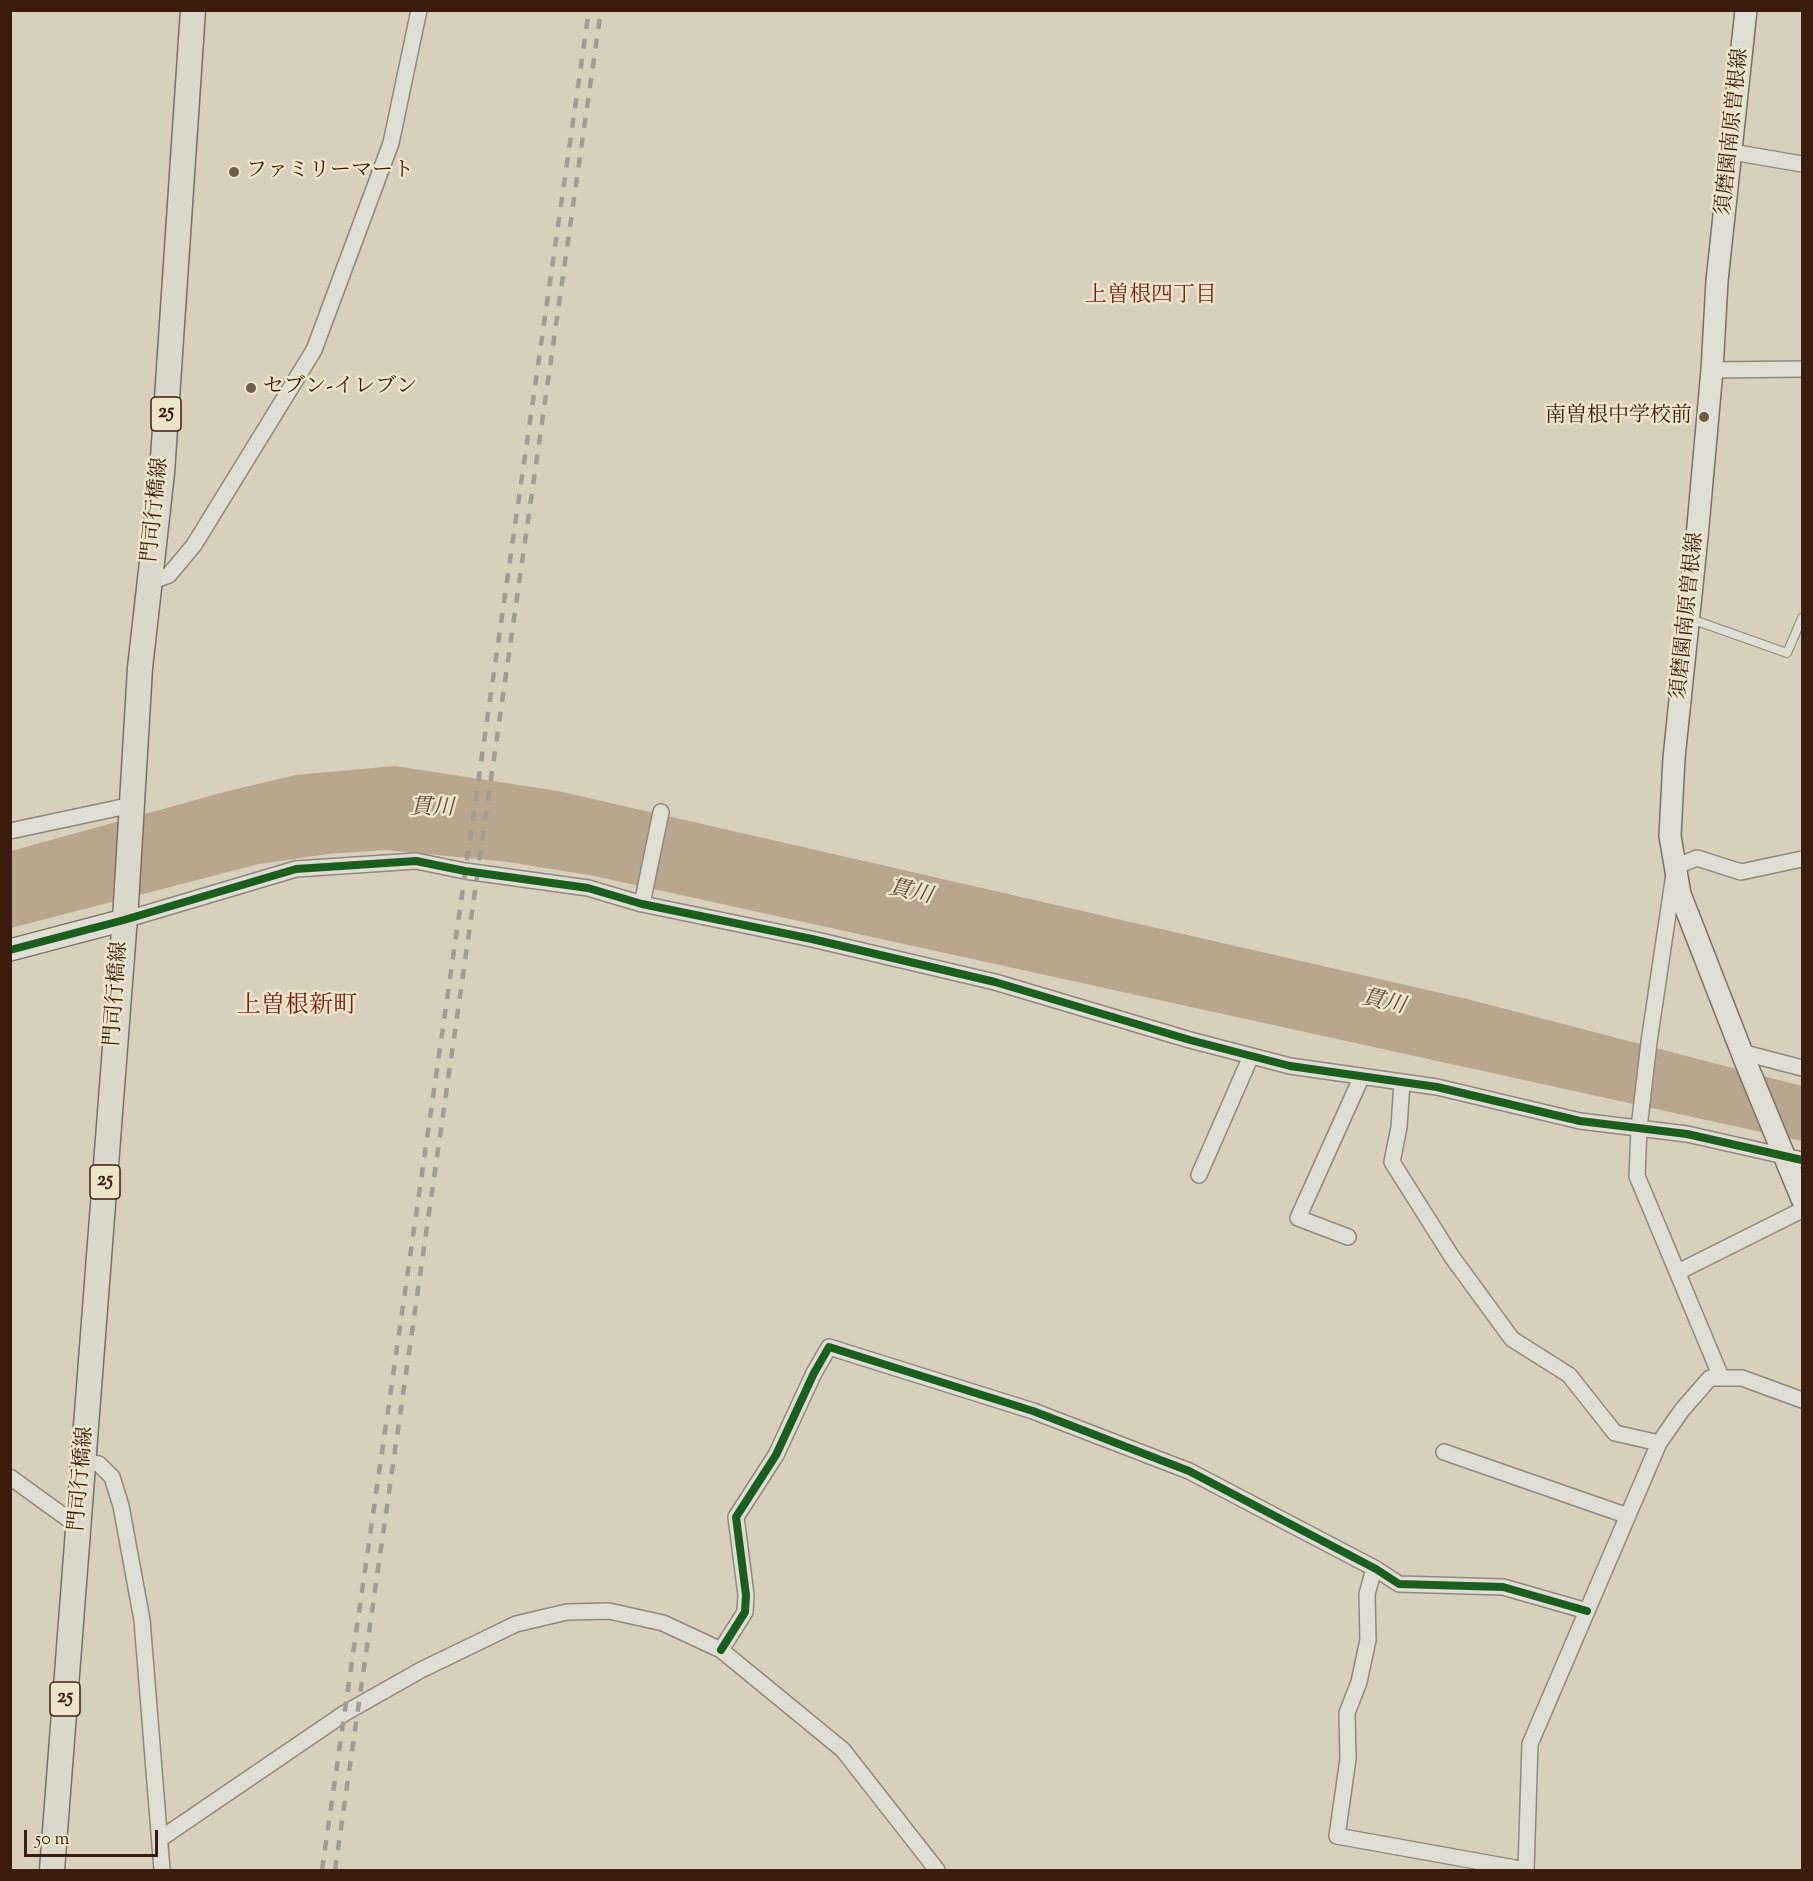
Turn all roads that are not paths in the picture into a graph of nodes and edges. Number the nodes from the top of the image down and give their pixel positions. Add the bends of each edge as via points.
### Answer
1 (193, 10) edge
2 (419, 10) edge
3 (1746, 10) edge
4 (1732, 152) junction
5 (1803, 164) edge
6 (1803, 369) edge
7 (1712, 370) junction
8 (150, 582) junction
9 (1689, 618) junction
10 (1803, 618) edge
11 (131, 811) junction
12 (661, 812) dead end
13 (10, 831) edge
14 (1803, 859) edge
15 (1675, 867) junction
16 (642, 899) junction
17 (125, 912) junction
18 (10, 950) edge
19 (1251, 1056) junction
20 (1743, 1057) junction
21 (1803, 1068) edge
22 (1362, 1077) junction
23 (1402, 1082) junction
24 (1640, 1122) junction
25 (1789, 1154) edge
26 (1199, 1175) dead end
27 (1803, 1199) edge
28 (1803, 1210) edge
29 (1348, 1237) dead end
30 (1678, 1272) junction
31 (1721, 1377) junction
32 (1803, 1400) edge
33 (1659, 1443) junction
34 (1444, 1452) dead end
35 (84, 1461) junction
36 (10, 1477) edge
37 (1628, 1516) junction
38 (79, 1527) junction
39 (1376, 1569) junction
40 (1587, 1611) junction
41 (721, 1650) junction
42 (160, 1839) junction
43 (52, 1870) edge
44 (162, 1870) edge
45 (937, 1870) edge
46 (1526, 1870) edge

1 - 8 main road, 門司行橋線 / 25 via 163,461
2 - 8 street via 391,143 315,350 194,545 169,575
3 - 4 main road, 須磨園南原曽根線
4 - 5 street
4 - 7 main road, 須磨園南原曽根線 via 1717,280
6 - 7 street
7 - 9 main road, 須磨園南原曽根線
8 - 11 main road, 門司行橋線 / 25
9 - 10 lane via 1787,653
9 - 15 main road, 須磨園南原曽根線 via 1674,758 1670,836
11 - 13 street
11 - 17 main road, 門司行橋線 / 25
12 - 16 street
14 - 15 street via 1741,872 1697,858
15 - 20 main road, 須磨園南原曽根線 via 1680,894
15 - 24 street
16 - 17 street via 416,861 296,869
16 - 19 street via 995,982
17 - 18 main road
17 - 35 main road, 門司行橋線 / 25
19 - 22 street
19 - 26 street
20 - 21 street
20 - 25 main road, 須磨園南原曽根線
22 - 23 street
22 - 29 street via 1298,1218
23 - 24 street via 1580,1121
23 - 33 street via 1392,1162 1452,1257 1512,1339 1569,1375 1616,1432
24 - 25 street
24 - 30 street via 1637,1176
25 - 27 main road, 須磨園南原曽根線
28 - 30 street
30 - 31 street
31 - 32 street via 1742,1378
31 - 33 street via 1710,1378
33 - 37 street
34 - 37 street
35 - 38 main road, 門司行橋線 / 25
35 - 42 street via 99,1464 112,1477 121,1506 142,1620
36 - 38 street
37 - 40 street
38 - 43 main road, 門司行橋線 / 25
39 - 40 street via 1399,1584 1503,1587
39 - 41 street via 1189,1471 1033,1410 829,1347 776,1455 736,1517 745,1612
39 - 46 street via 1367,1594 1368,1640 1347,1713 1348,1759 1337,1836
40 - 46 street via 1530,1744
41 - 42 street via 663,1623 609,1611 567,1612 516,1624 421,1670 345,1713
41 - 45 street via 843,1750
42 - 44 street

